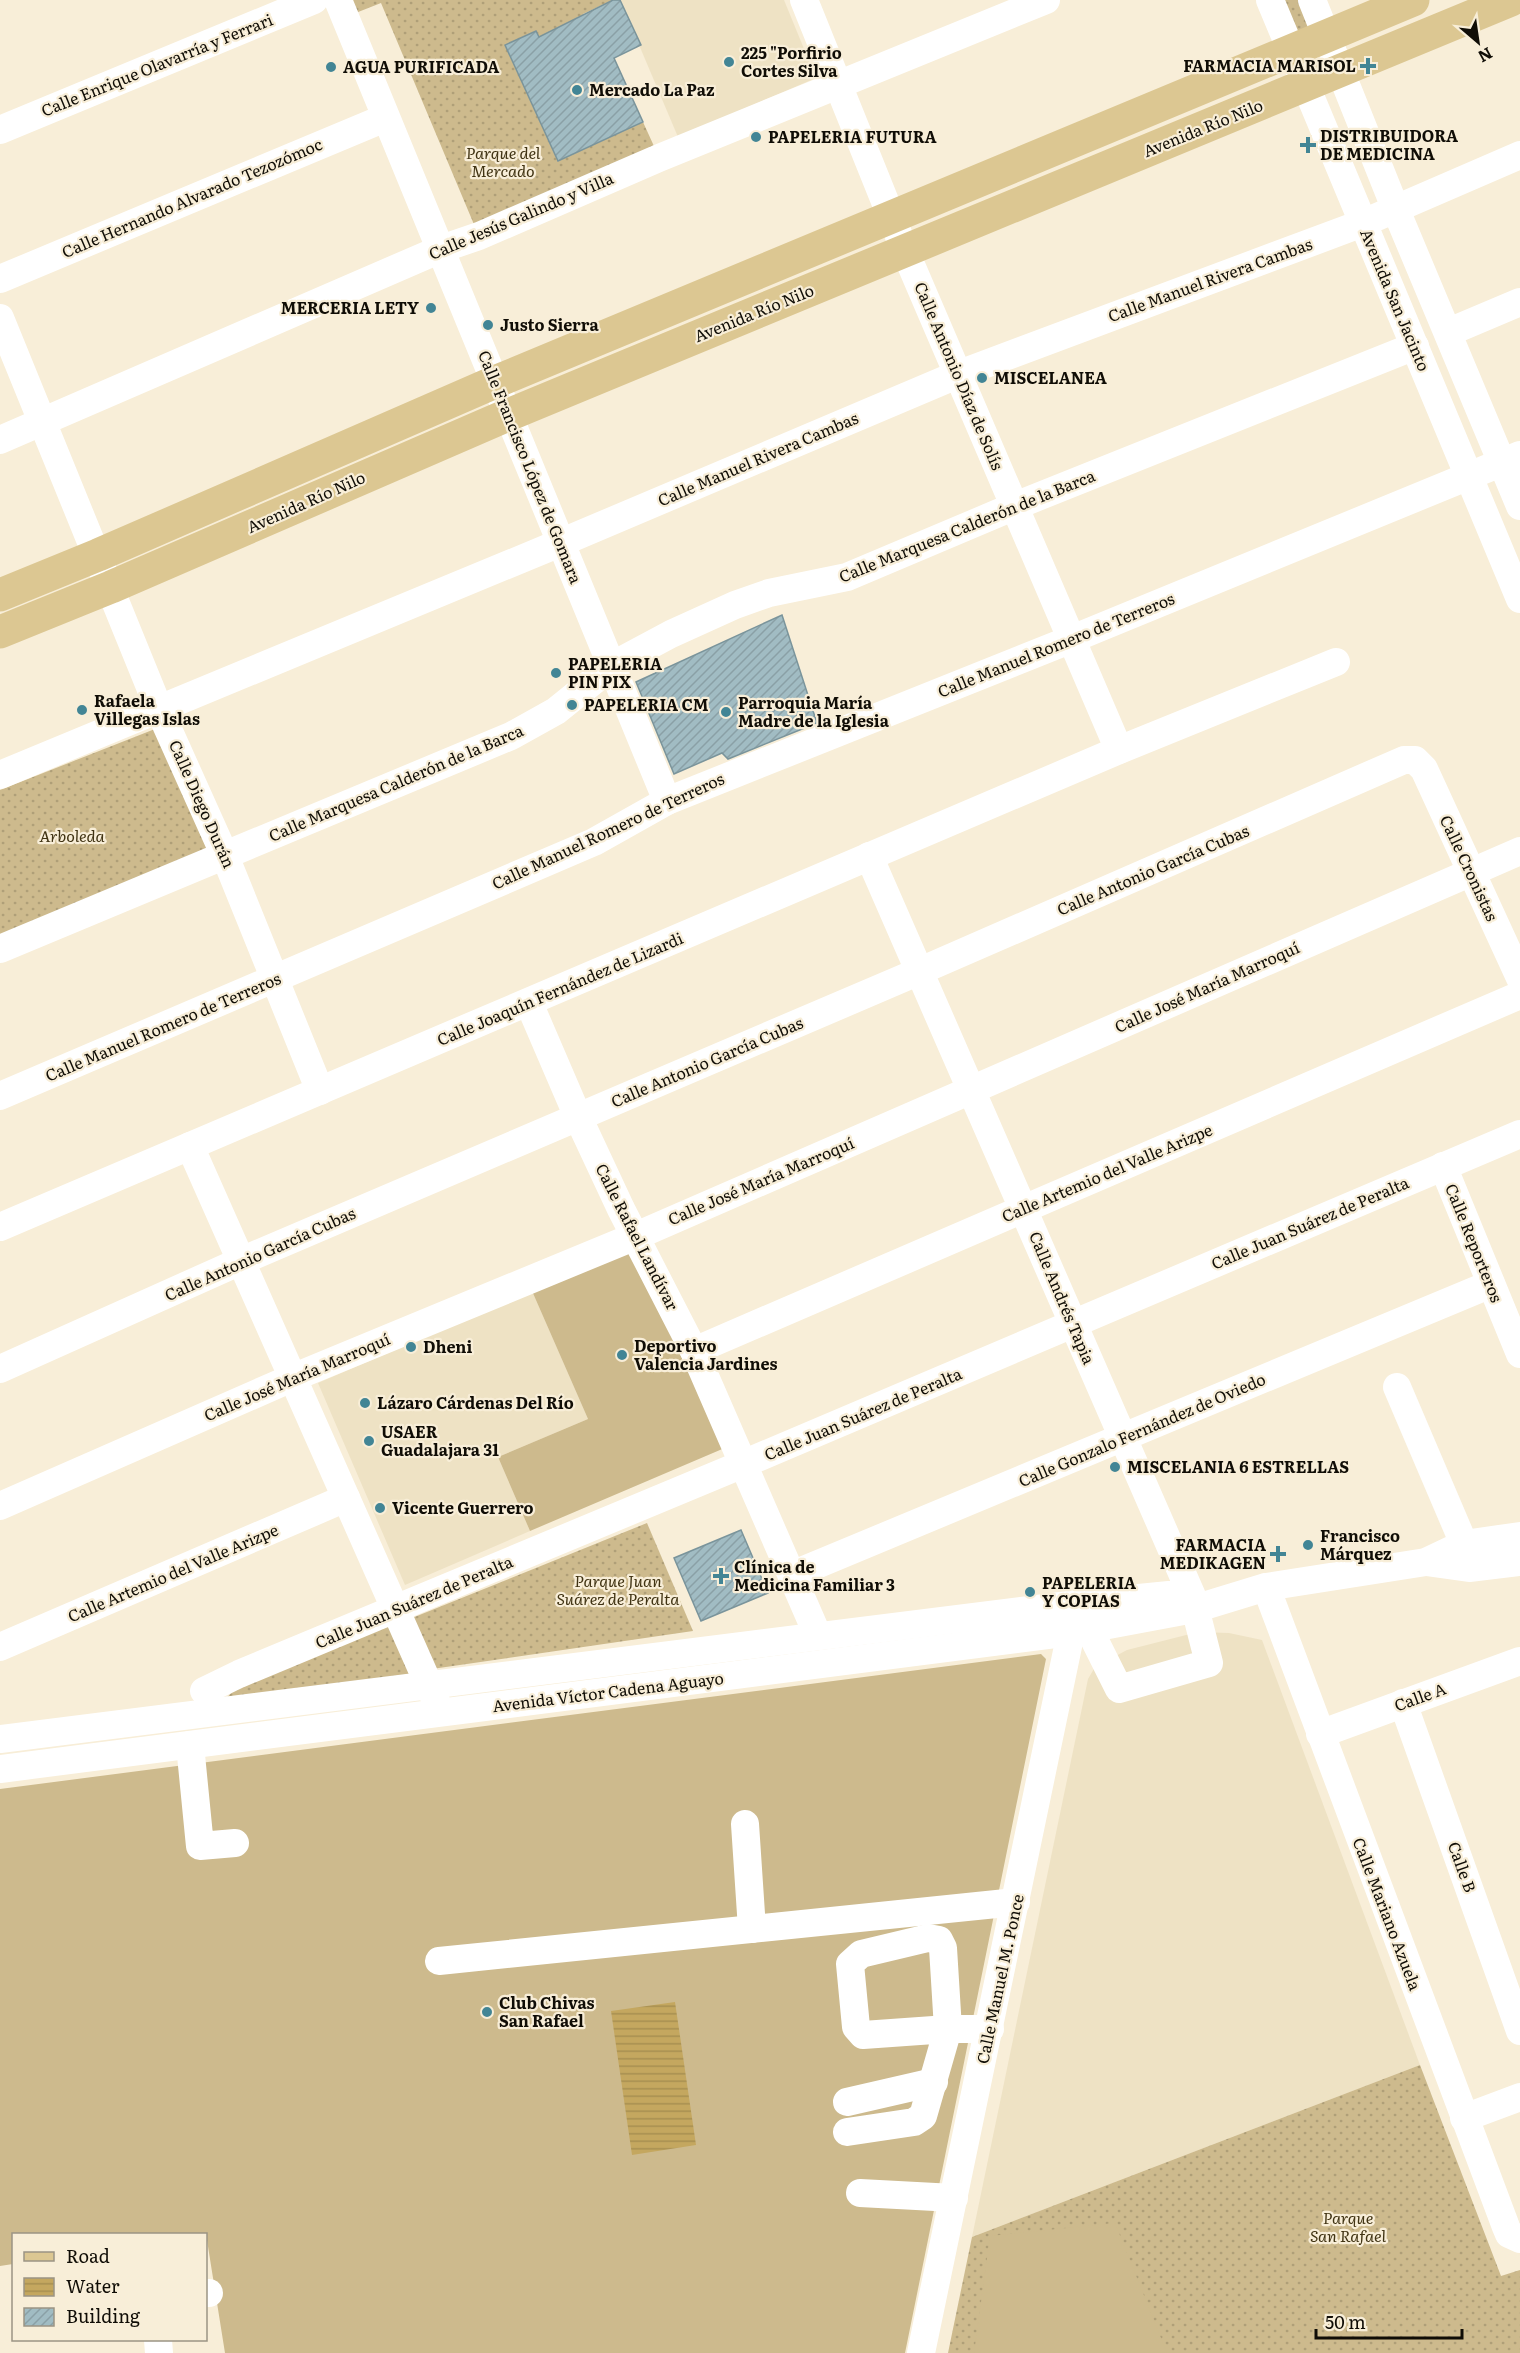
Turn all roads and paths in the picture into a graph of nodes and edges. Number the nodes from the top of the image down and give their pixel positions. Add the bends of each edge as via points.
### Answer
1 (314, 0) edge
2 (338, 0) edge
3 (804, 0) edge
4 (1046, 0) edge
5 (1270, 0) edge
6 (1312, 0) edge
7 (1413, 0) edge
8 (1511, 0) edge
9 (1326, 35) junction
10 (1290, 51) junction
11 (1341, 71) junction
12 (839, 85) junction
13 (1305, 86) junction
14 (385, 118) junction
15 (0, 130) edge
16 (1520, 155) edge
17 (1396, 210) junction
18 (892, 216) junction
19 (1363, 223) junction
20 (441, 249) junction
21 (905, 251) junction
22 (0, 279) edge
23 (1520, 302) edge
24 (0, 318) edge
25 (1449, 332) junction
26 (1415, 346) junction
27 (959, 374) junction
28 (495, 382) junction
29 (508, 415) junction
30 (42, 423) junction
31 (0, 440) edge
32 (1511, 459) edge
33 (1468, 475) junction
34 (1015, 506) junction
35 (1520, 506) edge
36 (560, 543) junction
37 (98, 555) junction
38 (111, 587) junction
39 (0, 595) edge
40 (1520, 600) edge
41 (0, 632) edge
42 (1072, 639) junction
43 (1336, 662) dead end
44 (613, 665) junction
45 (159, 709) junction
46 (1119, 750) junction
47 (1415, 760) joint
48 (0, 775) edge
49 (668, 801) junction
50 (1520, 851) edge
51 (225, 856) junction
52 (869, 856) junction
53 (1472, 872) junction
54 (0, 949) edge
55 (920, 971) junction
56 (1520, 978) edge
57 (275, 979) junction
58 (1520, 995) edge
59 (529, 1003) junction
60 (971, 1090) junction
61 (320, 1091) junction
62 (0, 1096) edge
63 (578, 1117) junction
64 (1520, 1134) edge
65 (190, 1146) junction
66 (1443, 1166) junction
67 (1024, 1209) junction
68 (0, 1227) edge
69 (636, 1236) junction
70 (241, 1261) junction
71 (1491, 1284) junction
72 (1073, 1324) junction
73 (694, 1351) junction
74 (1520, 1354) edge
75 (0, 1370) edge
76 (292, 1378) junction
77 (1397, 1387) dead end
78 (1123, 1438) junction
79 (743, 1464) junction
80 (346, 1498) junction
81 (0, 1506) edge
82 (1520, 1536) edge
83 (1464, 1544) junction
84 (1426, 1562) junction
85 (1520, 1562) edge
86 (792, 1575) junction
87 (1266, 1587) junction
88 (1200, 1602) junction
89 (396, 1610) junction
90 (1076, 1622) junction
91 (818, 1636) junction
92 (0, 1647) edge
93 (1520, 1660) edge
94 (429, 1686) junction
95 (204, 1691) dead end
96 (1403, 1703) junction
97 (442, 1714) junction
98 (1320, 1734) junction
99 (0, 1739) edge
100 (190, 1745) junction
101 (0, 1769) edge
102 (745, 1824) dead end
103 (235, 1843) dead end
104 (1016, 1902) junction
105 (752, 1929) junction
106 (439, 1961) dead end
107 (990, 2029) junction
108 (1520, 2031) edge
109 (934, 2082) junction
110 (1520, 2097) edge
111 (847, 2102) dead end
112 (1464, 2118) junction
113 (847, 2132) dead end
114 (860, 2193) dead end
115 (954, 2198) junction
116 (1517, 2239) edge
117 (921, 2353) edge

1 - 15 street, Calle Enrique Olavarría y Ferrari
2 - 14 street, Calle Francisco López de Gomara
3 - 12 street, Calle Antonio Díaz de Solís
4 - 12 street, Calle Jesús Galindo y Villa
5 - 10 street, Avenida San Jacinto
6 - 9 street
7 - 9 main road, Avenida Río Nilo
8 - 11 main road, Avenida Río Nilo
9 - 10 main road, Avenida Río Nilo
9 - 11 street
10 - 13 street, Avenida San Jacinto
10 - 18 main road, Avenida Río Nilo
11 - 13 main road, Avenida Río Nilo
11 - 17 street
12 - 18 street, Calle Antonio Díaz de Solís
12 - 20 street, Calle Jesús Galindo y Villa
13 - 19 street, Avenida San Jacinto
13 - 21 main road, Avenida Río Nilo
14 - 20 street, Calle Francisco López de Gomara
14 - 22 street, Calle Hernando Alvarado Tezozómoc
16 - 17 street, Calle Manuel Rivera Cambas
17 - 19 street, Calle Manuel Rivera Cambas
17 - 25 street
18 - 21 street, Calle Antonio Díaz de Solís
18 - 28 main road, Avenida Río Nilo
19 - 26 street, Avenida San Jacinto
19 - 27 street, Calle Manuel Rivera Cambas
20 - 28 street, Calle Francisco López de Gomara
20 - 30 street, Calle Jesús Galindo y Villa
21 - 27 street, Calle Antonio Díaz de Solís
21 - 29 main road, Avenida Río Nilo
23 - 25 street
24 - 30 street, Calle Diego Durán
25 - 32 street
26 - 33 street, Avenida San Jacinto
26 - 34 street, Calle Marquesa Calderón de la Barca
27 - 34 street, Calle Antonio Díaz de Solís
27 - 36 street, Calle Manuel Rivera Cambas
28 - 29 street, Calle Francisco López de Gomara
28 - 37 main road, Avenida Río Nilo
29 - 36 street, Calle Francisco López de Gomara
29 - 38 main road, Avenida Río Nilo
30 - 31 street, Calle Jesús Galindo y Villa
30 - 37 street, Calle Diego Durán
32 - 33 street, Calle Manuel Romero de Terreros
32 - 35 street
33 - 40 street, Avenida San Jacinto
33 - 42 street, Calle Manuel Romero de Terreros
34 - 42 street, Calle Antonio Díaz de Solís
34 - 44 street, Calle Marquesa Calderón de la Barca via 847,577 769,593 735,605
36 - 44 street, Calle Francisco López de Gomara
36 - 45 street, Calle Manuel Rivera Cambas
37 - 38 street, Calle Diego Durán
37 - 39 main road, Avenida Río Nilo
38 - 41 main road, Avenida Río Nilo
38 - 45 street, Calle Diego Durán
42 - 46 street, Calle Antonio Díaz de Solís
42 - 49 street, Calle Manuel Romero de Terreros
43 - 46 street, Calle Joaquín Fernández de Lizardi
44 - 49 street, Calle Francisco López de Gomara
44 - 51 street, Calle Marquesa Calderón de la Barca via 556,711 511,736
45 - 48 street, Calle Manuel Rivera Cambas
45 - 51 street, Calle Diego Durán
46 - 52 street, Calle Joaquín Fernández de Lizardi
47 - 53 street, Calle Cronistas via 1424,769
47 - 55 street, Calle Antonio García Cubas via 1404,760
49 - 57 street, Calle Manuel Romero de Terreros via 594,842
50 - 53 street, Calle José María Marroquí
51 - 54 street, Calle Marquesa Calderón de la Barca
51 - 57 street, Calle Diego Durán
52 - 55 street, Calle Andrés Tapia
52 - 59 street, Calle Joaquín Fernández de Lizardi
53 - 56 street, Calle Cronistas
53 - 60 street, Calle José María Marroquí
55 - 60 street, Calle Andrés Tapia
55 - 63 street, Calle Antonio García Cubas
57 - 61 street, Calle Diego Durán
57 - 62 street, Calle Manuel Romero de Terreros
58 - 67 street, Calle Artemio del Valle Arizpe
59 - 61 street, Calle Joaquín Fernández de Lizardi
59 - 63 street, Calle Rafael Landívar
60 - 67 street, Calle Andrés Tapia
60 - 69 street, Calle José María Marroquí
61 - 65 street, Calle Joaquín Fernández de Lizardi
63 - 69 street, Calle Rafael Landívar
63 - 70 street, Calle Antonio García Cubas
64 - 66 street, Calle Juan Suárez de Peralta
65 - 68 street, Calle Joaquín Fernández de Lizardi
65 - 70 street
66 - 71 street, Calle Reporteros
66 - 72 street, Calle Juan Suárez de Peralta
67 - 72 street, Calle Andrés Tapia
67 - 73 street, Calle Artemio del Valle Arizpe
69 - 73 street, Calle Rafael Landívar
69 - 76 street, Calle José María Marroquí
70 - 75 street, Calle Antonio García Cubas
70 - 76 street
71 - 74 street, Calle Reporteros
71 - 78 street, Calle Gonzalo Fernández de Oviedo
72 - 78 street, Calle Andrés Tapia
72 - 79 street, Calle Juan Suárez de Peralta
73 - 79 street, Calle Rafael Landívar
76 - 80 street
76 - 81 street, Calle José María Marroquí
77 - 83 street
78 - 86 street, Calle Gonzalo Fernández de Oviedo
78 - 88 street, Calle Andrés Tapia
79 - 86 street, Calle Rafael Landívar
79 - 89 street, Calle Juan Suárez de Peralta
80 - 89 street
80 - 92 street, Calle Artemio del Valle Arizpe
82 - 83 street, Avenida Víctor Cadena Aguayo
83 - 84 street, Avenida Víctor Cadena Aguayo
84 - 85 street, Avenida Víctor Cadena Aguayo via 1469,1568
84 - 87 street, Avenida Víctor Cadena Aguayo
86 - 91 street, Calle Rafael Landívar
87 - 88 street, Avenida Víctor Cadena Aguayo
87 - 98 street, Calle Mariano Azuela
88 - 90 street, Avenida Víctor Cadena Aguayo via 1169,1595
88 - 90 street, Calle Andrés Tapia via 1209,1663 1119,1689
89 - 94 street
89 - 95 street, Calle Juan Suárez de Peralta
90 - 91 street, Avenida Víctor Cadena Aguayo
90 - 97 street, Avenida Víctor Cadena Aguayo
90 - 104 street, Calle Manuel M. Ponce
91 - 94 street, Avenida Víctor Cadena Aguayo
93 - 96 street, Calle A
94 - 97 street
94 - 99 street, Avenida Víctor Cadena Aguayo
96 - 98 street, Calle A
96 - 108 street, Calle B
97 - 100 street, Avenida Víctor Cadena Aguayo
98 - 112 street, Calle Mariano Azuela
100 - 101 street, Avenida Víctor Cadena Aguayo
100 - 103 street via 200,1846
102 - 105 street
104 - 105 street
104 - 107 street, Calle Manuel M. Ponce
105 - 106 street
107 - 109 street via 948,2029
107 - 115 street, Calle Manuel M. Ponce
109 - 111 street
109 - 113 street via 919,2120
110 - 112 street
112 - 116 street, Calle Mariano Azuela via 1509,2234
114 - 115 street
115 - 117 street, Calle Manuel M. Ponce

